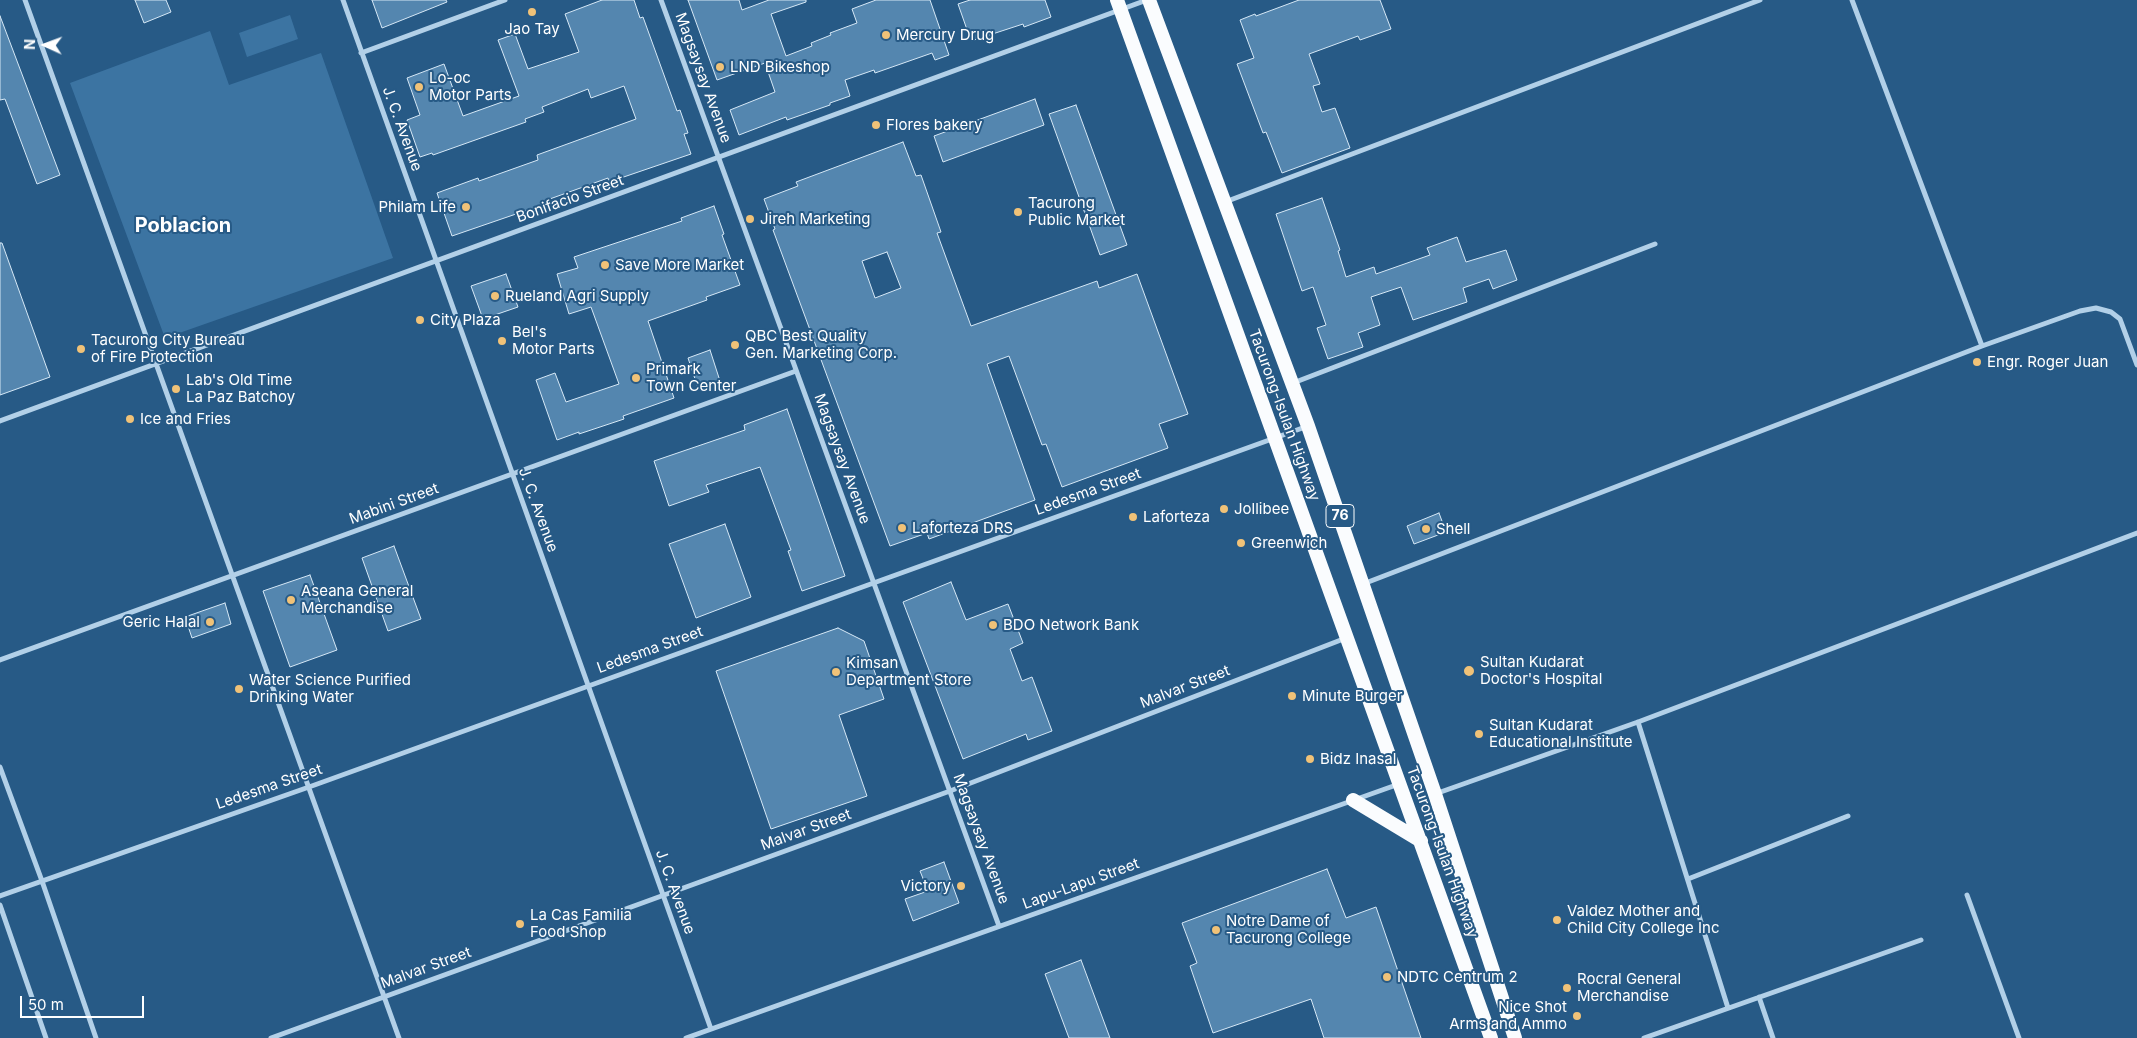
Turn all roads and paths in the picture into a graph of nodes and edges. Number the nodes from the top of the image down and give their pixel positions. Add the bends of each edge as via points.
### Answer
1 (25, 0) edge
2 (342, 0) edge
3 (505, 0) edge
4 (661, 0) edge
5 (1148, 0) edge
6 (1760, 0) edge
7 (1852, 0) edge
8 (1119, 5) edge
9 (362, 53) junction
10 (719, 158) junction
11 (1225, 202) junction
12 (1655, 244) dead end
13 (436, 261) junction
14 (1982, 346) junction
15 (156, 364) junction
16 (2137, 365) edge
17 (796, 370) junction
18 (1293, 383) junction
19 (0, 421) edge
20 (1308, 426) junction
21 (1275, 438) junction
22 (512, 474) junction
23 (2137, 533) edge
24 (233, 575) junction
25 (874, 583) junction
26 (1362, 584) junction
27 (1347, 637) junction
28 (0, 660) edge
29 (588, 686) junction
30 (1638, 722) junction
31 (0, 767) edge
32 (1399, 783) junction
33 (309, 787) junction
34 (950, 791) junction
35 (1434, 794) junction
36 (1353, 800) junction
37 (1848, 816) dead end
38 (1421, 841) junction
39 (1688, 878) junction
40 (42, 880) junction
41 (663, 895) junction
42 (0, 896) edge
43 (1967, 896) dead end
44 (0, 905) edge
45 (999, 926) junction
46 (1921, 940) dead end
47 (384, 996) junction
48 (1759, 997) junction
49 (1728, 1008) junction
50 (711, 1029) junction
51 (46, 1038) edge
52 (96, 1038) edge
53 (271, 1038) edge
54 (399, 1038) edge
55 (686, 1038) edge
56 (1491, 1038) edge
57 (1515, 1038) edge
58 (1644, 1038) edge
59 (1773, 1038) edge
60 (2019, 1038) edge

1 - 15 street
2 - 9 street, J. C. Avenue
3 - 9 street
4 - 10 street, Magsaysay Avenue
5 - 8 street, Bonifacio Street
5 - 11 highway, Tacurong-Isulan Highway / 76
6 - 11 street
7 - 14 street
8 - 10 street, Bonifacio Street
8 - 21 highway, Tacurong-Isulan Highway / 76
9 - 13 street, J. C. Avenue
10 - 13 street, Bonifacio Street
10 - 17 street, Magsaysay Avenue
11 - 18 highway, Tacurong-Isulan Highway / 76
12 - 18 street
13 - 15 street, Bonifacio Street
13 - 22 street, J. C. Avenue
14 - 16 street via 2096,308 2120,319
14 - 26 street
15 - 19 street, Bonifacio Street
15 - 24 street
17 - 22 street, Mabini Street
17 - 25 street, Magsaysay Avenue
18 - 20 highway, Tacurong-Isulan Highway / 76
20 - 21 street, Ledesma Street
20 - 26 highway, Tacurong-Isulan Highway / 76
21 - 25 street, Ledesma Street
21 - 27 highway, Tacurong-Isulan Highway / 76
22 - 24 street, Mabini Street
22 - 29 street, J. C. Avenue
23 - 30 street
24 - 28 street, Mabini Street
24 - 33 street
25 - 29 street, Ledesma Street
25 - 34 street, Magsaysay Avenue
26 - 35 highway, Tacurong-Isulan Highway / 76
27 - 32 highway, Tacurong-Isulan Highway / 76
27 - 34 street, Malvar Street
29 - 33 street, Ledesma Street
29 - 41 street, J. C. Avenue
30 - 35 street
30 - 39 street
31 - 40 street
32 - 36 street, Lapu-Lapu Street
32 - 38 highway, Tacurong-Isulan Highway / 76
33 - 40 street, Ledesma Street
33 - 47 street
34 - 41 street, Malvar Street
34 - 45 street, Magsaysay Avenue
35 - 57 highway, Tacurong-Isulan Highway / 76
36 - 38 highway
36 - 45 street, Lapu-Lapu Street
37 - 39 street
38 - 56 highway, Tacurong-Isulan Highway / 76
39 - 49 street
40 - 42 street, Ledesma Street
40 - 52 street
41 - 47 street, Malvar Street
41 - 50 street, J. C. Avenue
43 - 60 street
44 - 51 street
45 - 50 street, Lapu-Lapu Street
46 - 48 street
47 - 53 street, Malvar Street
47 - 54 street
48 - 49 street
48 - 59 street
49 - 58 street
50 - 55 street, Lapu-Lapu Street

